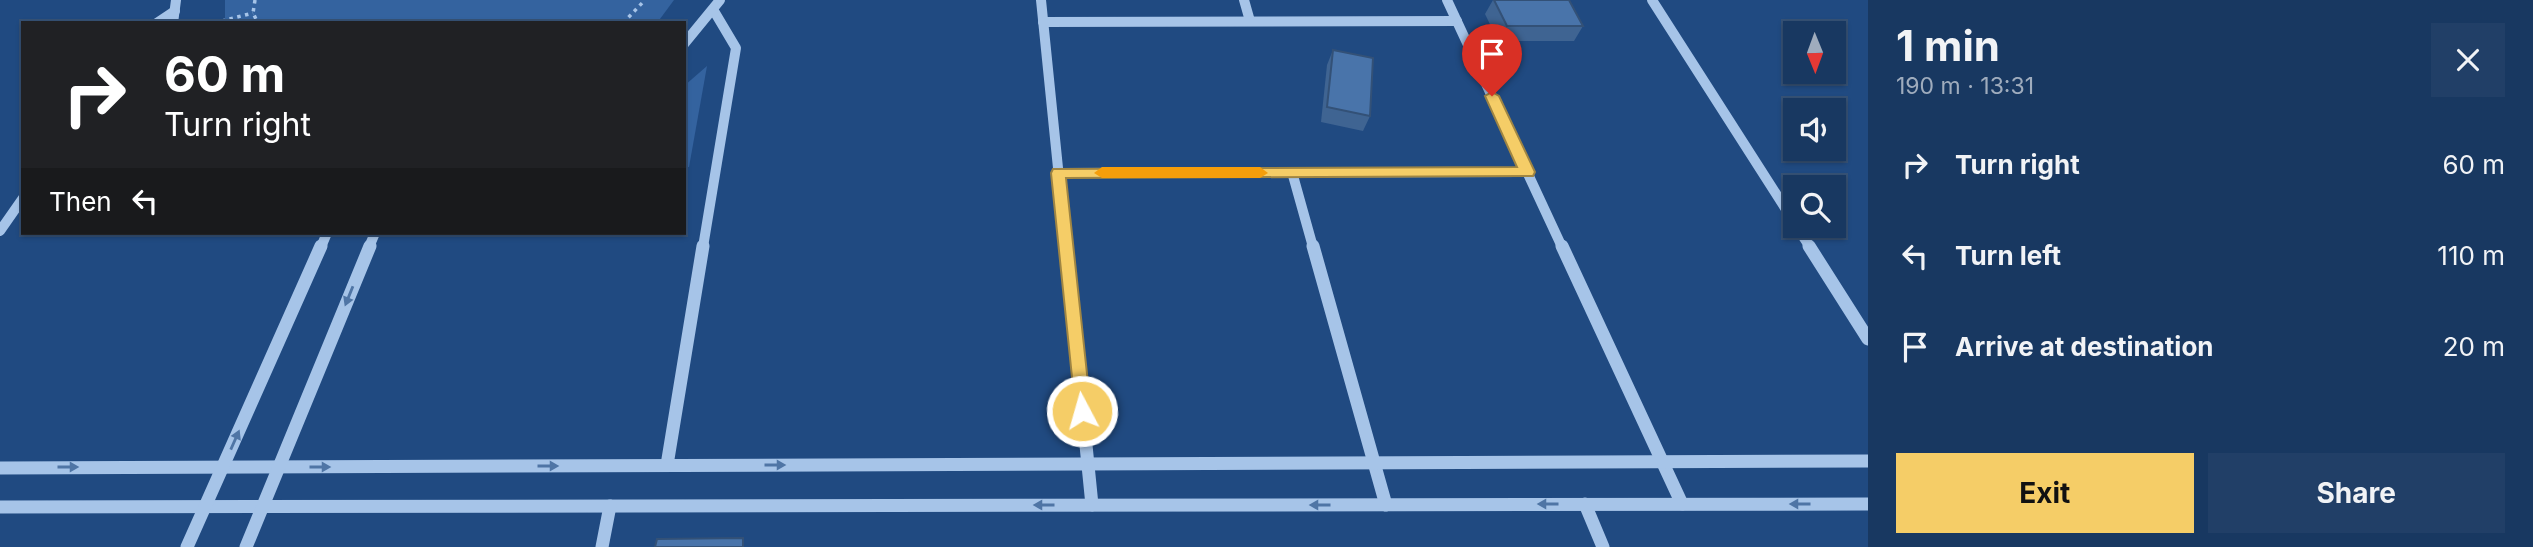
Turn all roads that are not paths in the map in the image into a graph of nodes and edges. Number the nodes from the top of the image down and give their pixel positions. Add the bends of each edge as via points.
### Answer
1 (1041, 0) edge
2 (1244, 0) edge
3 (1447, 0) edge
4 (1651, 0) edge
5 (175, 5) edge
6 (717, 6) edge
7 (159, 21) edge
8 (1250, 21) junction
9 (1457, 21) junction
10 (1043, 22) junction
11 (686, 42) edge
12 (1292, 172) junction
13 (1527, 172) junction
14 (1058, 173) junction
15 (21, 201) edge
16 (1783, 206) edge
17 (0, 231) edge
18 (326, 235) edge
19 (374, 235) edge
20 (1804, 238) edge
21 (1868, 339) edge
22 (1662, 461) junction
23 (1868, 461) edge
24 (1374, 462) junction
25 (1087, 464) junction
26 (667, 465) junction
27 (223, 467) junction
28 (279, 467) junction
29 (0, 468) edge
30 (1868, 503) edge
31 (1585, 504) junction
32 (1682, 504) junction
33 (1092, 505) junction
34 (1386, 505) junction
35 (610, 506) junction
36 (205, 507) junction
37 (262, 507) junction
38 (0, 508) edge
39 (187, 547) edge
40 (246, 547) edge
41 (602, 547) edge
42 (1603, 547) edge

1 - 10 street
2 - 8 street
3 - 9 street
4 - 16 street
5 - 7 street
6 - 11 street
6 - 26 street via 736,48
8 - 9 street
8 - 10 street
9 - 13 street
10 - 14 street
12 - 13 street
12 - 14 street
12 - 24 street
13 - 22 street
14 - 25 street
15 - 17 street
27 -> 18 street
19 -> 28 street
20 - 21 street
22 - 23 street
22 - 24 street
22 - 32 street
24 - 25 street
24 - 34 street
26 -> 25 street
25 - 33 street
28 -> 26 street
27 - 28 street
29 -> 27 street
27 - 36 street
28 - 37 street
30 -> 32 street
31 - 32 street
31 -> 34 street
31 - 42 street
34 -> 33 street
33 -> 35 street
35 - 37 street
35 - 41 street
36 - 37 street
36 - 38 street
36 - 39 street
37 - 40 street

